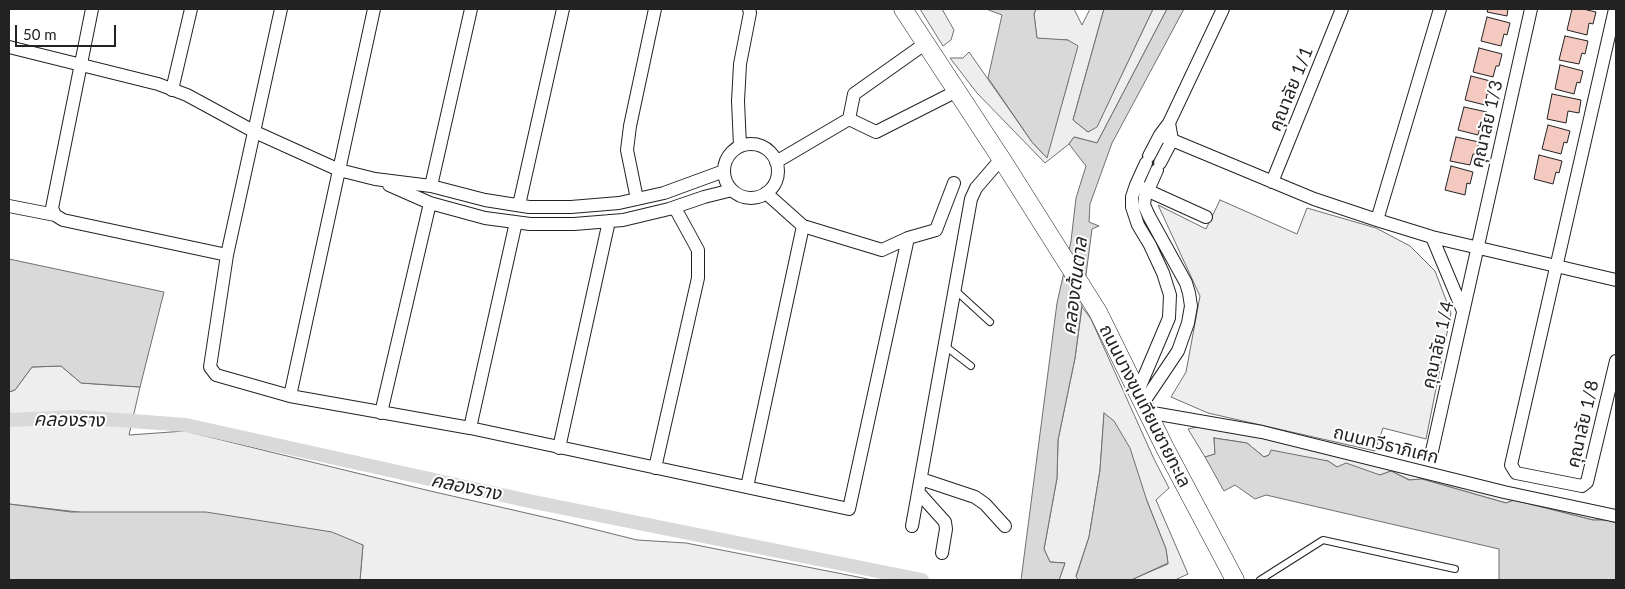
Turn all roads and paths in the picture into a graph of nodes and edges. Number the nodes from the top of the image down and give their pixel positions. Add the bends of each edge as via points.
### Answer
1 (92, 9) edge
2 (191, 9) edge
3 (281, 9) edge
4 (374, 9) edge
5 (472, 9) edge
6 (563, 9) edge
7 (655, 9) edge
8 (749, 9) edge
9 (903, 9) edge
10 (1223, 9) edge
11 (1342, 9) edge
12 (1440, 9) edge
13 (1531, 9) edge
14 (1615, 9) edge
15 (926, 43) junction
16 (9, 47) edge
17 (81, 65) junction
18 (172, 90) junction
19 (957, 90) junction
20 (1176, 108) junction
21 (849, 119) junction
22 (255, 132) junction
23 (1166, 137) junction
24 (740, 146) junction
25 (1000, 159) junction
26 (776, 162) junction
27 (1153, 163) junction
28 (340, 170) junction
29 (724, 172) junction
30 (375, 179) junction
31 (1272, 182) junction
32 (954, 183) dead end
33 (1136, 185) junction
34 (431, 186) junction
35 (732, 190) junction
36 (1148, 191) junction
37 (766, 193) junction
38 (637, 199) junction
39 (430, 203) junction
40 (519, 205) junction
41 (9, 206) edge
42 (1132, 207) junction
43 (675, 208) junction
44 (55, 215) junction
45 (1206, 217) dead end
46 (1377, 220) junction
47 (609, 221) junction
48 (516, 222) junction
49 (803, 226) junction
50 (1432, 237) junction
51 (908, 238) junction
52 (1478, 247) junction
53 (227, 255) junction
54 (1556, 266) junction
55 (1616, 280) edge
56 (955, 290) junction
57 (1463, 311) junction
58 (990, 322) dead end
59 (945, 346) junction
60 (1616, 361) edge
61 (972, 366) dead end
62 (290, 396) junction
63 (1143, 402) junction
64 (381, 413) junction
65 (470, 428) junction
66 (559, 448) junction
67 (1432, 451) dead end
68 (656, 468) junction
69 (921, 479) junction
70 (747, 488) junction
71 (919, 493) junction
72 (1616, 516) edge
73 (912, 526) dead end
74 (1005, 526) dead end
75 (942, 554) dead end
76 (1455, 569) dead end
77 (1235, 580) edge
78 (1260, 580) edge

1 - 17 street
2 - 18 street
3 - 22 street
4 - 28 street
5 - 34 street
6 - 40 street
7 - 38 street via 627,150
8 - 24 street via 738,83
9 - 15 main road, ถนนบางขุนเทียนชายทะเล
10 - 20 street
11 - 31 street, คุณาลัย 1/1
12 - 46 street
13 - 52 street, คุณาลัย 1/3
14 - 54 street
15 - 19 main road, ถนนบางขุนเทียนชายทะเล
15 - 21 street via 854,94
16 - 17 street
17 - 18 street
17 - 44 street via 52,208
18 - 22 street
19 - 21 street via 876,132
19 - 25 main road, ถนนบางขุนเทียนชายทะเล
20 - 23 street
20 - 42 lane via 1158,128 1131,181 1127,199
21 - 26 street
22 - 28 street
22 - 53 street
23 - 27 street
23 - 31 street
24 - 26 street via 758,145 772,154
24 - 29 street via 728,157
25 - 56 street via 971,199
25 - 63 main road, ถนนบางขุนเทียนชายทะเล via 1098,312
26 - 37 street via 776,179
27 - 33 street
27 - 36 street
28 - 30 street
28 - 62 street
29 - 35 street
29 - 38 street
30 - 34 street
30 - 39 street
31 - 46 street
32 - 51 street via 936,230
33 - 36 street
33 - 42 street
34 - 40 street
35 - 37 street via 748,198
35 - 43 street
36 - 45 street
36 - 63 street via 1144,205 1148,216 1186,283 1191,306 1178,351
37 - 49 street
38 - 40 street via 571,207
39 - 48 street via 485,218
39 - 64 street
41 - 44 street
42 - 63 street via 1163,272 1170,296 1169,318
43 - 47 street
43 - 68 street via 698,250 698,278
44 - 53 street via 63,220
46 - 50 street
47 - 48 street via 574,224
47 - 66 street
48 - 65 street
49 - 51 street via 882,250
49 - 70 street
50 - 52 street
50 - 57 street
51 - 70 street via 849,509
52 - 54 street
52 - 57 street, คุณาลัย 1/4
53 - 62 street via 210,367 216,375
54 - 55 street
54 - 60 street, คุณาลัย 1/8 via 1511,465 1516,473 1582,486 1587,482
56 - 58 lane
56 - 59 street
57 - 67 street, คุณาลัย 1/4
59 - 61 lane
59 - 69 street
62 - 64 street
63 - 72 street, ถนนทวีธาภิเศก via 1504,492
63 - 77 main road, ถนนบางขุนเทียนชายทะเล
64 - 65 street
65 - 66 street
66 - 68 street
68 - 70 street
69 - 71 street
69 - 74 street via 975,497
71 - 73 street
71 - 75 street via 945,522
76 - 78 lane via 1323,540

